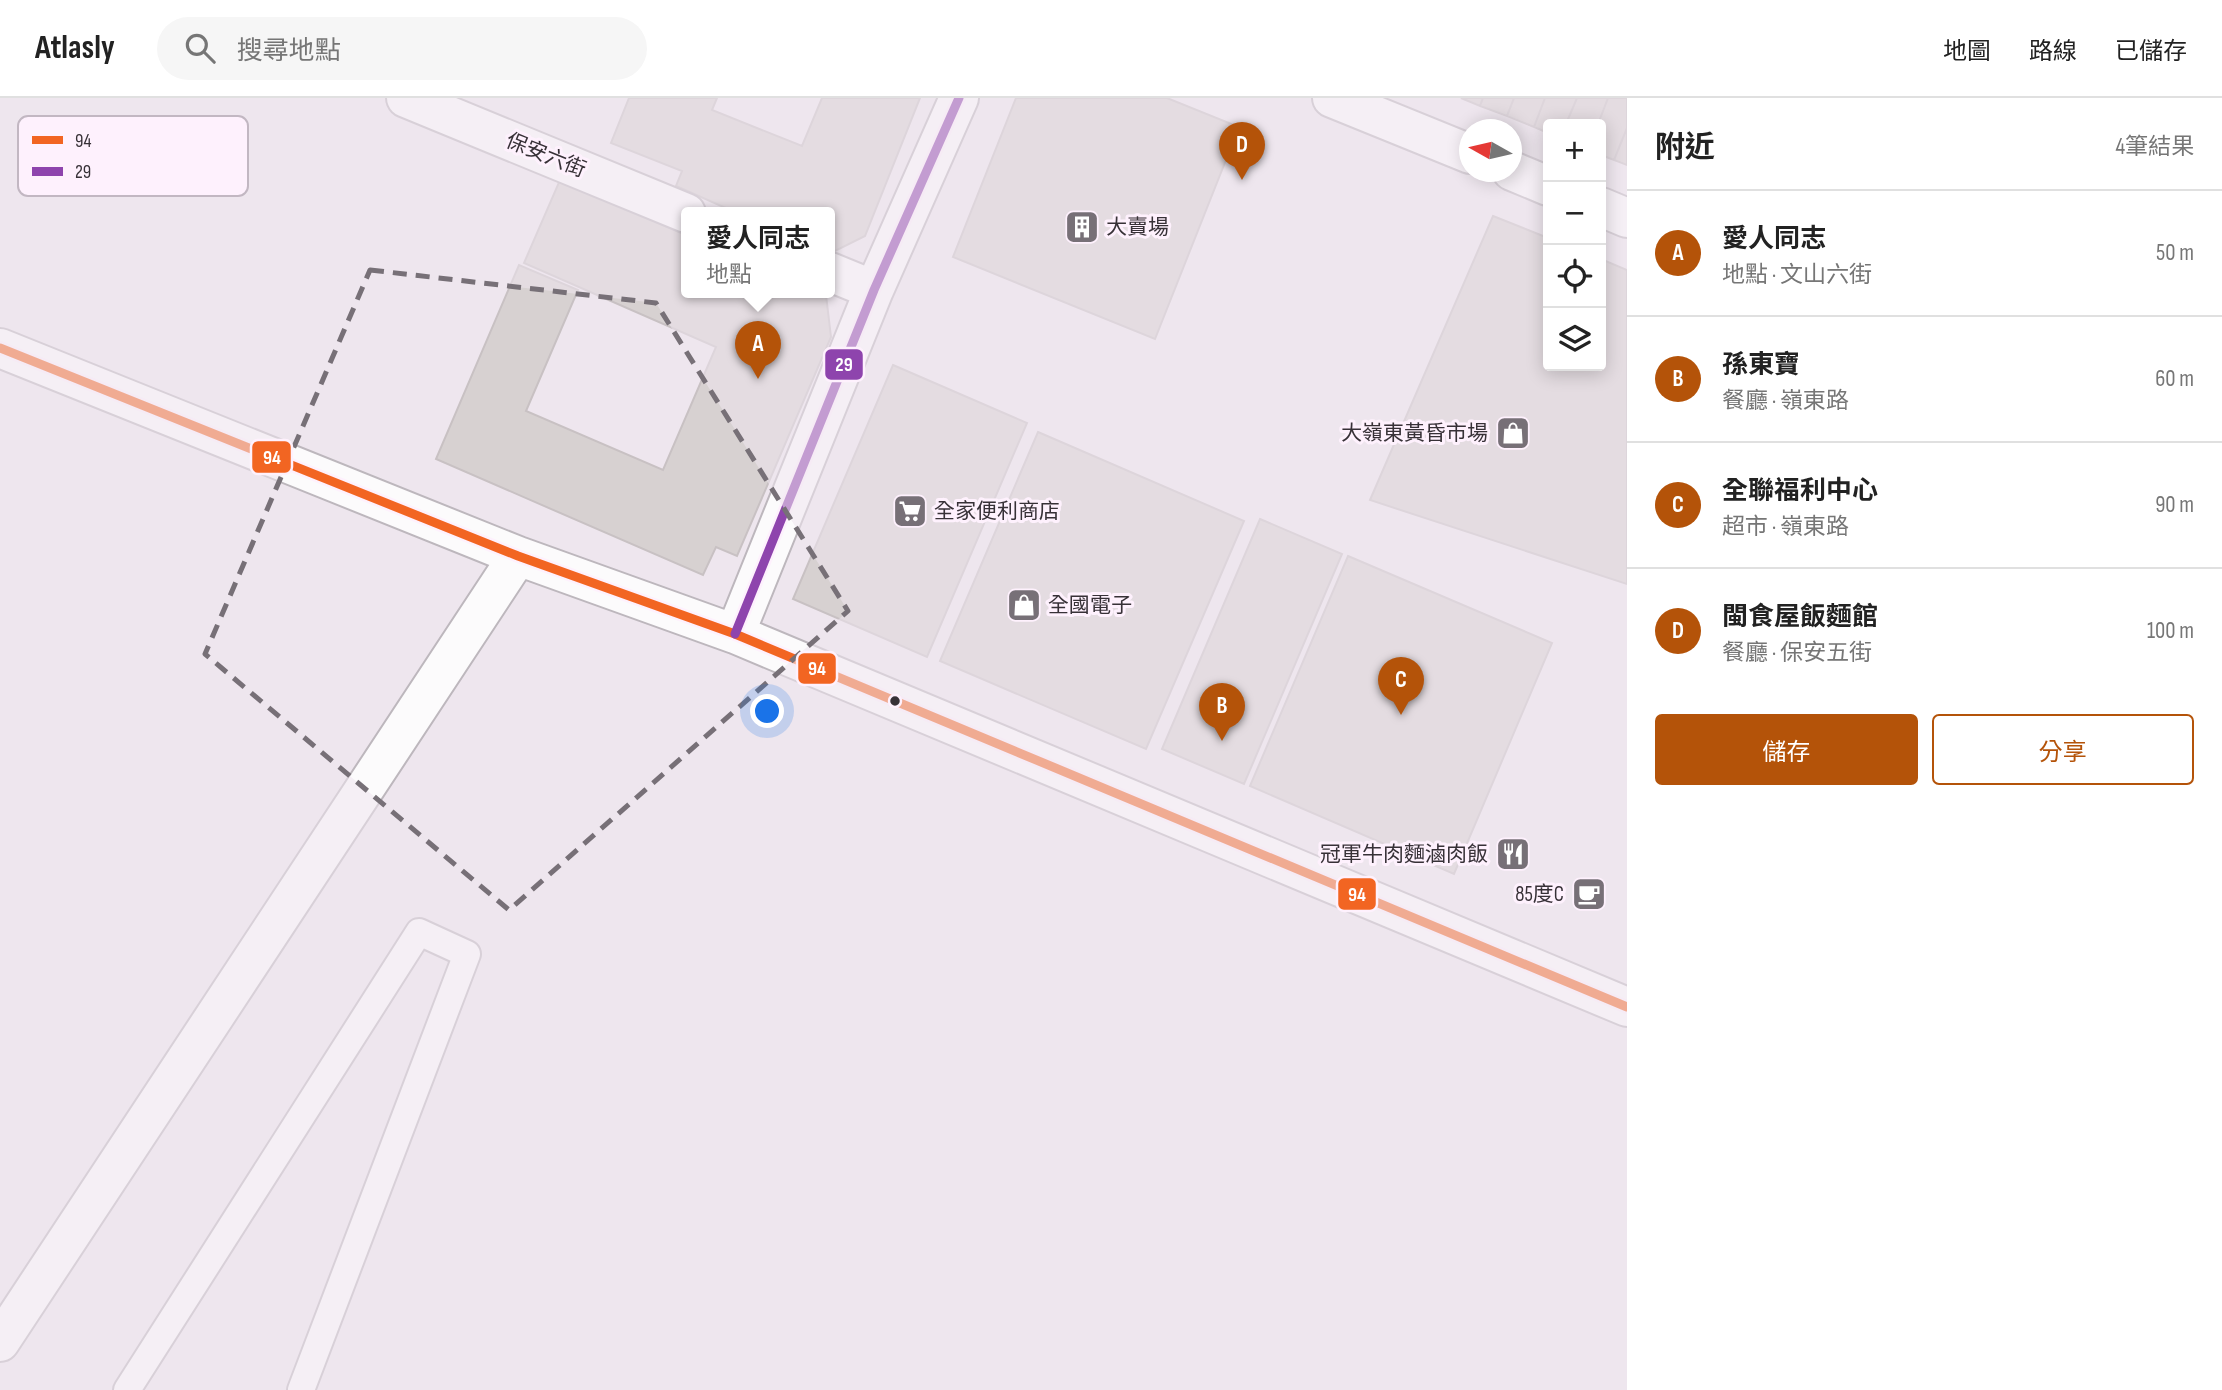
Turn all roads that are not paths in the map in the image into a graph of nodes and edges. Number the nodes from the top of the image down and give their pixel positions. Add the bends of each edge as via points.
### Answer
1 (406, 98) edge
2 (959, 98) edge
3 (1332, 98) edge
4 (1459, 150) edge
5 (1522, 175) edge
6 (1543, 184) edge
7 (1606, 209) edge
8 (681, 211) edge
9 (1627, 218) edge
10 (835, 274) edge
11 (874, 290) junction
12 (0, 348) edge
13 (518, 556) junction
14 (735, 634) junction
15 (1627, 1007) edge
16 (0, 1342) edge
17 (127, 1390) edge
18 (301, 1390) edge

1 - 8 street, 保安六街
2 - 11 street
3 - 4 street
5 - 6 street
7 - 9 street
10 - 11 street
11 - 14 street
12 - 13 street
13 - 14 street
13 - 16 street
14 - 15 street
17 - 18 lane via 419,932 467,954

